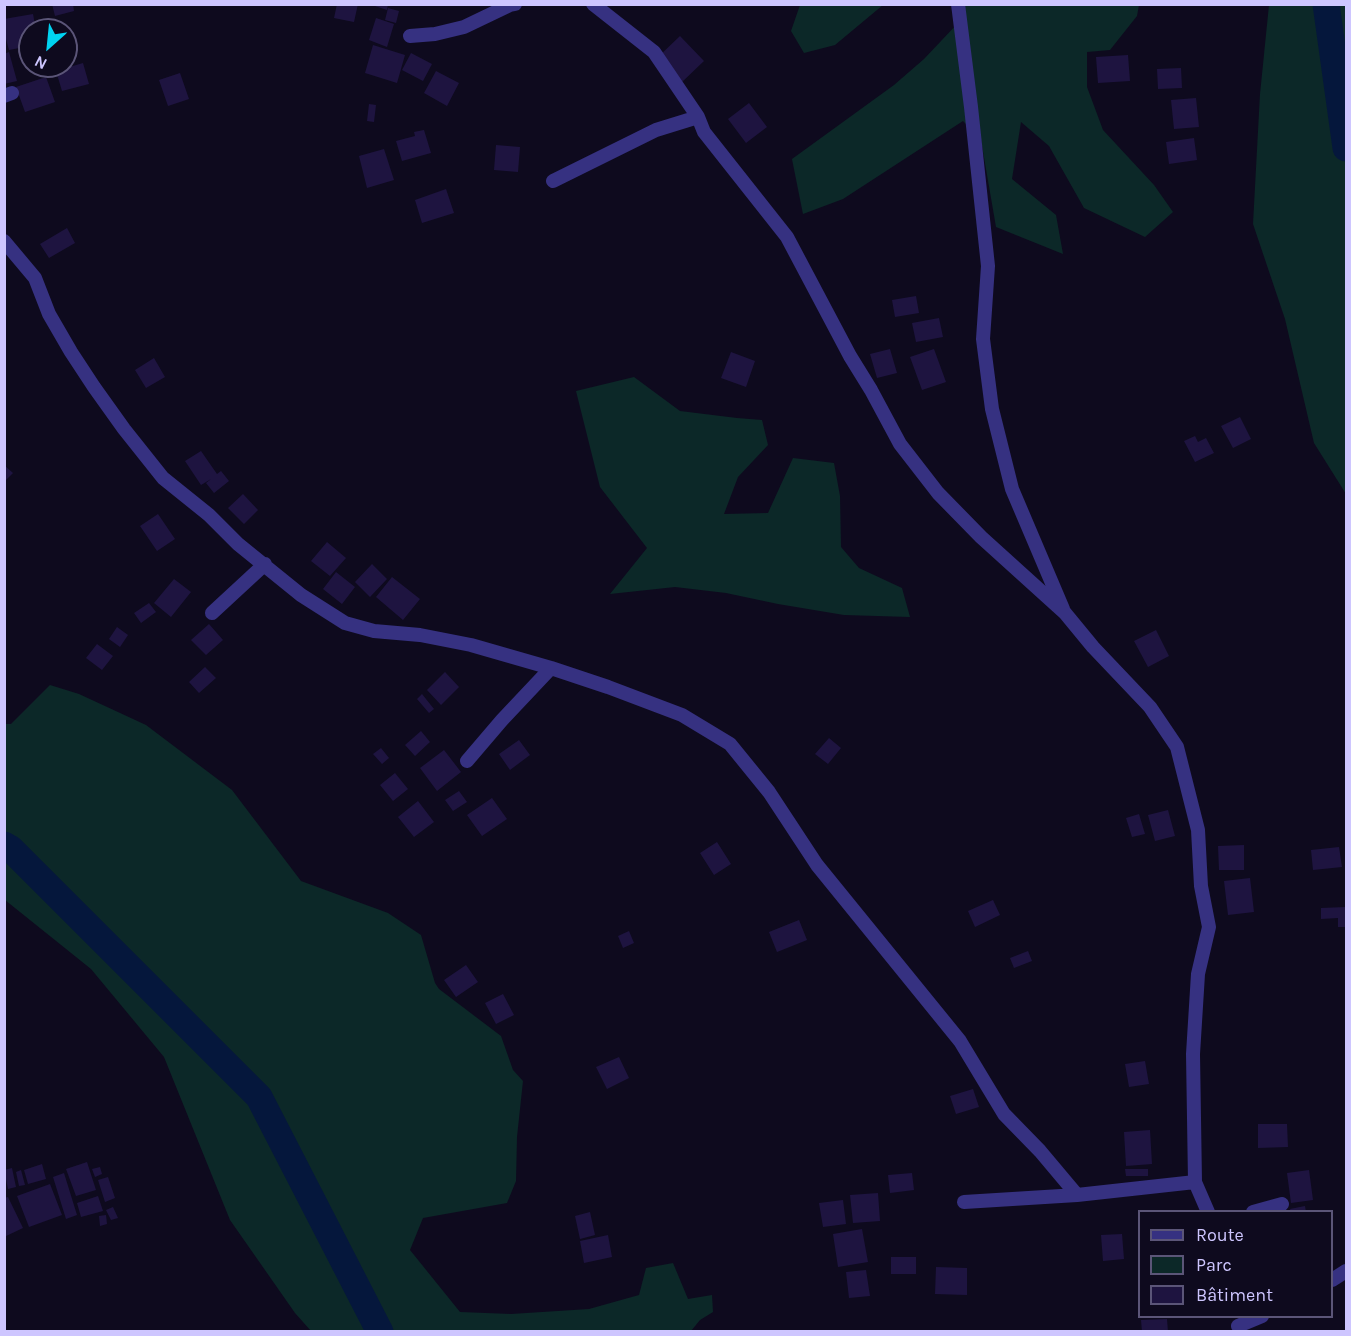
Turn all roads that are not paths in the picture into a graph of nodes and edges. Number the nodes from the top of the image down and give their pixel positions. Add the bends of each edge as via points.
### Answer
1 (515, 4) edge
2 (593, 4) edge
3 (958, 4) edge
4 (410, 36) dead end
5 (698, 117) junction
6 (552, 181) dead end
7 (4, 241) edge
8 (265, 564) junction
9 (213, 613) dead end
10 (1065, 614) junction
11 (551, 668) junction
12 (467, 761) dead end
13 (1195, 1182) junction
14 (1077, 1195) junction
15 (964, 1202) dead end
16 (1282, 1204) dead end
17 (1207, 1210) edge
18 (1261, 1210) edge
19 (1347, 1271) edge
20 (1333, 1279) edge
21 (1259, 1318) edge
22 (1238, 1325) edge

1 - 4 street via 464,27
2 - 5 street via 654,52
3 - 10 street via 988,266 983,339 992,409 1012,489
5 - 6 street via 656,130
5 - 10 street via 704,132 787,237 900,444 938,493
7 - 8 street via 35,278 49,314 71,352 163,478
8 - 9 street
8 - 11 street via 301,595 345,623 471,645
10 - 13 street via 1150,707 1177,747 1198,830 1201,886 1209,927 1198,974 1193,1054
11 - 12 street
11 - 14 street via 682,716 730,744 769,792 817,865 960,1041 1004,1114
13 - 14 street
13 - 17 street
14 - 15 street
16 - 18 street
19 - 20 street
21 - 22 street

